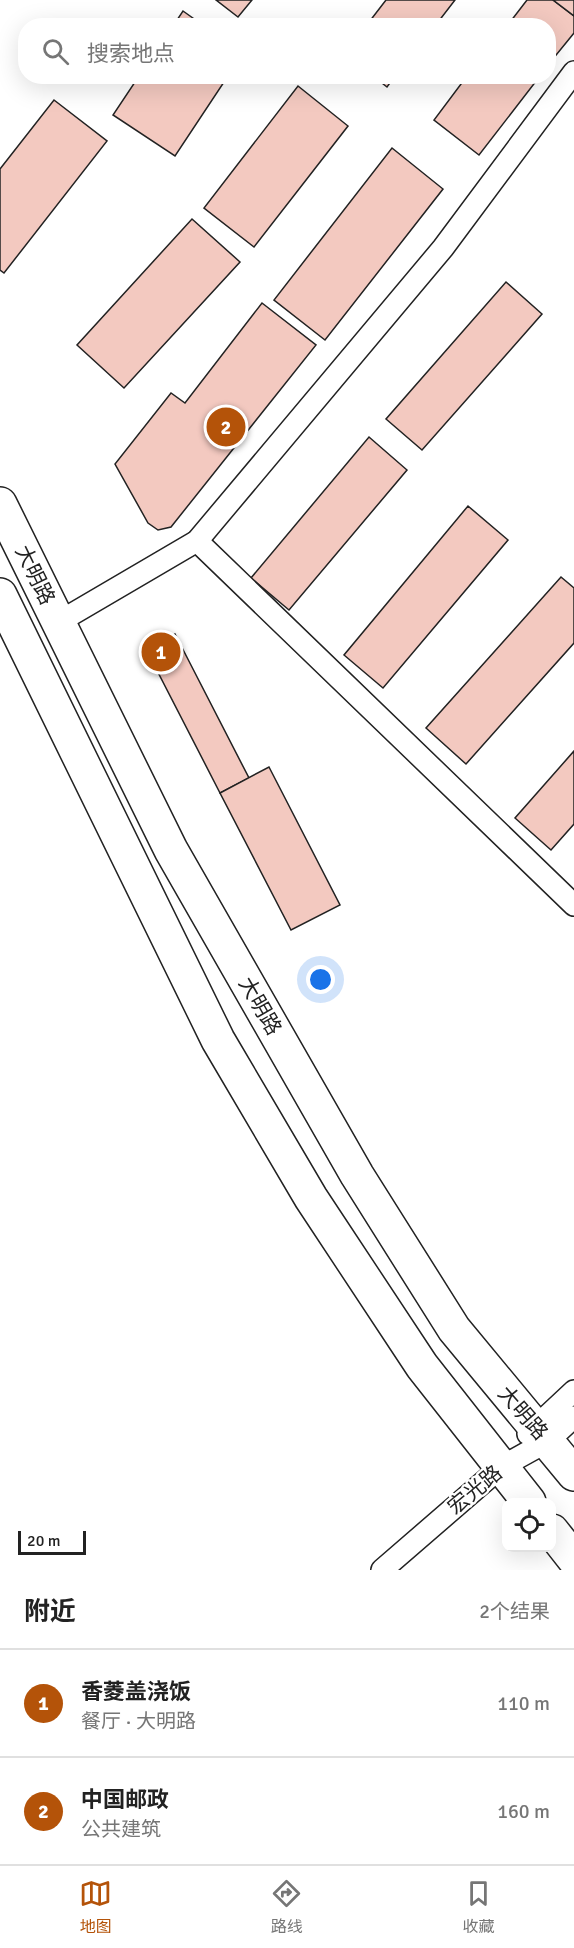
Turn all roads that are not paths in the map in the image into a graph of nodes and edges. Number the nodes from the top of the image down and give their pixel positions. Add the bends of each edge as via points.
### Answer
1 (574, 72) edge
2 (0, 504) edge
3 (196, 541) junction
4 (0, 595) edge
5 (60, 626) junction
6 (574, 904) edge
7 (574, 1391) edge
8 (574, 1417) edge
9 (541, 1434) junction
10 (501, 1467) junction
11 (574, 1474) edge
12 (525, 1498) edge
13 (556, 1536) edge
14 (574, 1559) edge
15 (382, 1570) edge

1 - 3 street via 443,248
2 - 5 main road, 大明路
3 - 5 street via 69,616
3 - 6 street
4 - 10 main road via 218,1040 311,1198 422,1366
5 - 9 main road, 大明路 via 171,850 357,1175 454,1329
7 - 9 street, 宏光路
8 - 9 street, 宏光路
9 - 10 street, 宏光路
9 - 11 main road, 大明路
10 - 12 main road
10 - 15 street, 宏光路
13 - 14 main road

